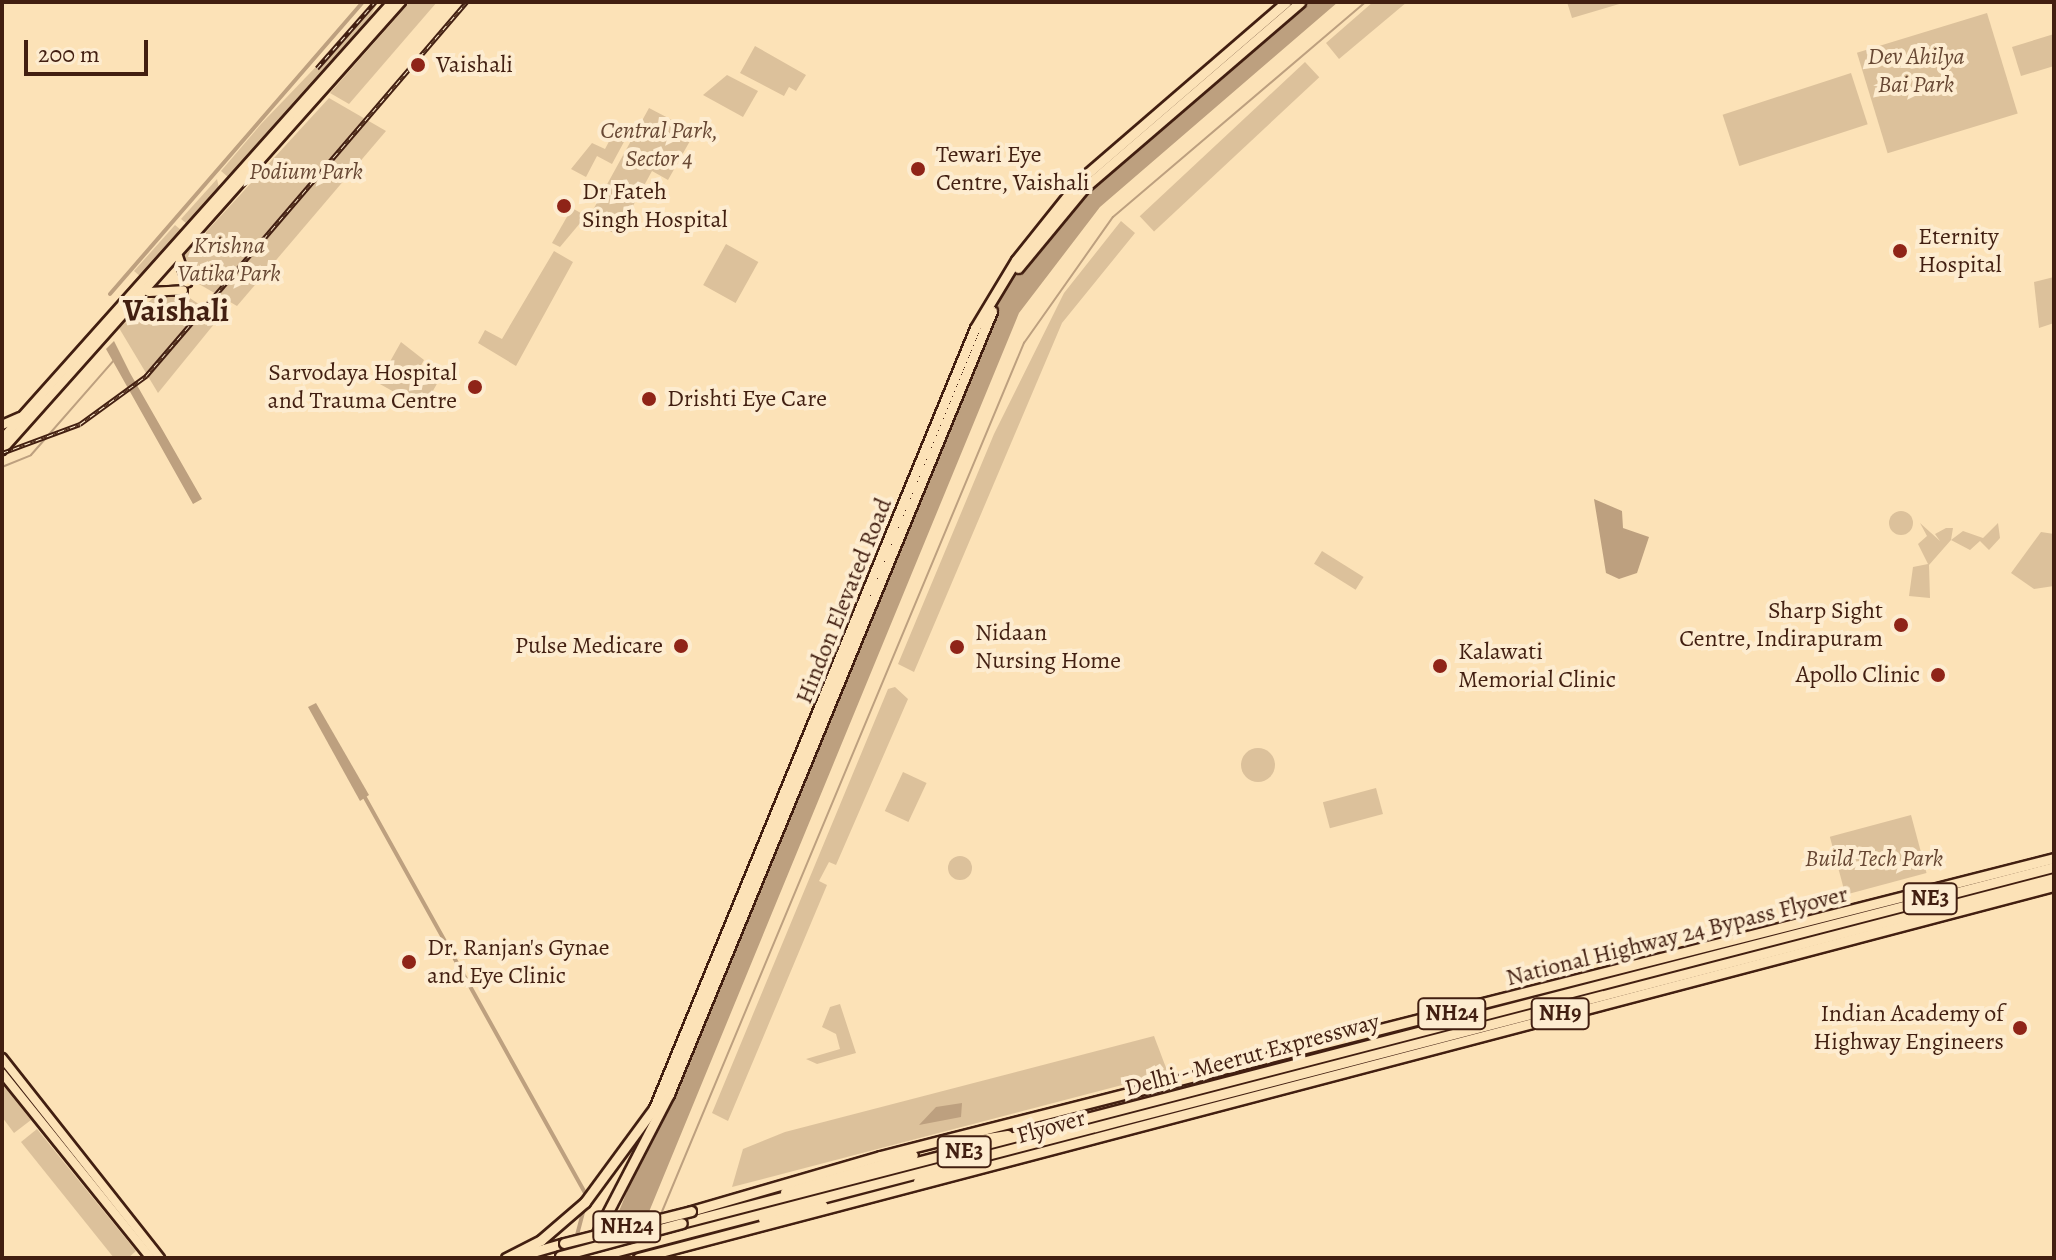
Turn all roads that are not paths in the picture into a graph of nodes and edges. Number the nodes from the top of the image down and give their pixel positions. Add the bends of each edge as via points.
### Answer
1 (392, 2) edge
2 (401, 2) edge
3 (1286, 2) edge
4 (1300, 2) edge
5 (178, 256) junction
6 (145, 294) junction
7 (22, 416) junction
8 (2, 425) edge
9 (4, 444) edge
10 (2054, 858) edge
11 (2054, 867) edge
12 (2054, 878) edge
13 (2054, 886) edge
14 (1808, 937) junction
15 (2, 1058) edge
16 (2, 1073) edge
17 (1245, 1078) junction
18 (1057, 1122) junction
19 (1029, 1144) junction
20 (874, 1162) junction
21 (885, 1192) junction
22 (743, 1207) junction
23 (721, 1225) junction
24 (556, 1257) edge
25 (151, 1258) edge
26 (160, 1258) edge
27 (506, 1258) edge
28 (512, 1258) edge
29 (584, 1258) edge
30 (591, 1258) edge
31 (638, 1258) edge

1 - 7 main road
2 - 5 main road
3 - 27 highway, Hindon Elevated Road via 1080,180 1016,260 975,328 662,1091 611,1173 531,1246
4 - 29 highway, Hindon Elevated Road via 1084,188 1002,295 683,1063
5 - 6 main road
5 - 6 main road via 185,286
6 - 9 main road
7 - 8 main road
7 - 9 main road
10 - 17 highway, National Highway 24 Bypass Flyover / NH24
11 - 14 highway, Delhi - Meerut Expressway / NE3
12 - 14 highway, Delhi - Meerut Expressway / NE3
13 - 21 highway, Flyover / NH9
14 - 17 highway, Delhi - Meerut Expressway / NE3 via 1259,1079
15 - 26 main road
16 - 25 main road
17 - 18 highway, Delhi - Meerut Expressway / NE3
17 - 19 highway, Delhi - Meerut Expressway / NE3
18 - 20 highway
18 - 20 highway via 983,1131
18 - 22 highway, Delhi - Meerut Expressway / NE3
19 - 21 highway
19 - 23 highway, Delhi - Meerut Expressway / NE3
20 - 22 highway
20 - 28 highway, NH24, bridge
21 - 23 highway
21 - 31 highway
22 - 24 highway, Delhi - Meerut Expressway / NE3, bridge
23 - 30 highway, Delhi - Meerut Expressway / NE3

